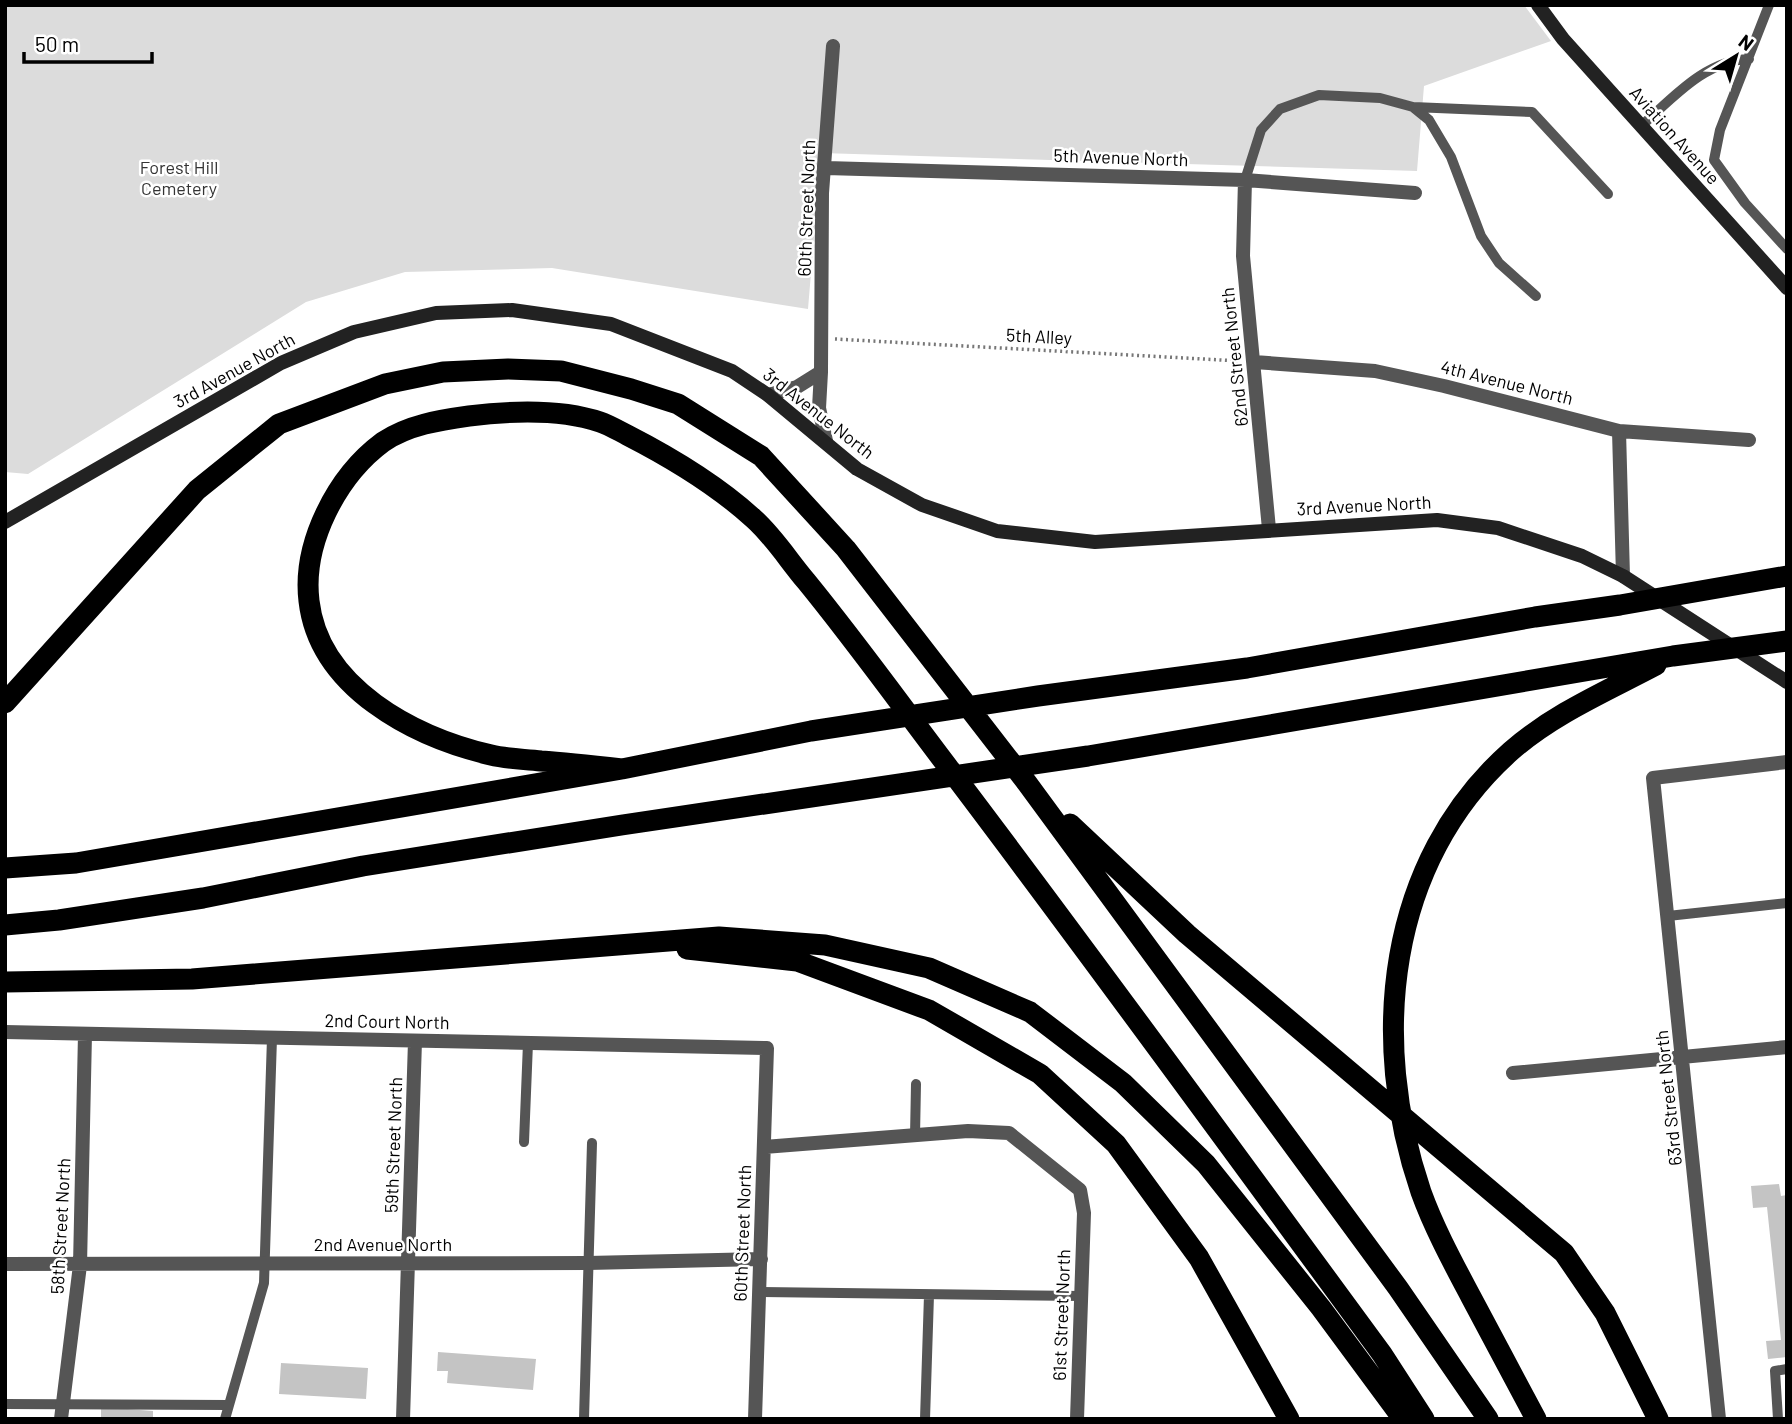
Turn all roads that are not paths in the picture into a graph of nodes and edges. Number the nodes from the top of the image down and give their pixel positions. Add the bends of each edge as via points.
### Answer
1 (1538, 5) edge
2 (1769, 5) edge
3 (833, 46) dead end
4 (1749, 59) junction
5 (1413, 107) junction
6 (1641, 126) junction
7 (826, 168) junction
8 (1245, 180) junction
9 (1415, 193) dead end
10 (1608, 194) dead end
11 (1787, 249) edge
12 (1787, 288) edge
13 (1536, 296) dead end
14 (1254, 362) junction
15 (821, 372) junction
16 (768, 395) junction
17 (1619, 431) junction
18 (1749, 440) dead end
19 (826, 441) junction
20 (5, 522) edge
21 (1269, 529) junction
22 (1623, 576) junction
23 (1777, 577) edge
24 (1787, 641) edge
25 (1673, 656) junction
26 (1787, 682) edge
27 (5, 703) edge
28 (1787, 762) edge
29 (622, 769) junction
30 (1027, 783) junction
31 (5, 868) edge
32 (1787, 904) edge
33 (1668, 916) junction
34 (5, 925) edge
35 (640, 944) junction
36 (5, 982) edge
37 (5, 1032) edge
38 (85, 1034) junction
39 (272, 1038) junction
40 (415, 1041) junction
41 (528, 1043) junction
42 (1787, 1047) edge
43 (767, 1048) joint
44 (1683, 1058) junction
45 (1513, 1073) dead end
46 (916, 1084) dead end
47 (915, 1136) junction
48 (524, 1142) dead end
49 (592, 1143) dead end
50 (764, 1147) junction
51 (761, 1259) junction
52 (408, 1263) junction
53 (589, 1263) junction
54 (5, 1264) edge
55 (80, 1265) junction
56 (265, 1265) junction
57 (759, 1292) junction
58 (929, 1295) junction
59 (1080, 1296) junction
60 (1787, 1369) edge
61 (1269, 1382) junction
62 (5, 1404) edge
63 (229, 1405) junction
64 (62, 1412) edge
65 (1718, 1417) edge
66 (225, 1419) edge
67 (402, 1419) edge
68 (584, 1419) edge
69 (755, 1419) edge
70 (925, 1419) edge
71 (1077, 1419) edge
72 (1289, 1419) edge
73 (1304, 1419) edge
74 (1403, 1419) edge
75 (1424, 1419) edge
76 (1488, 1419) edge
77 (1536, 1419) edge
78 (1658, 1419) edge
79 (1778, 1419) edge

1 - 6 street, Aviation Avenue
2 - 4 lane
3 - 7 street, 60th Street North
4 - 6 lane via 1707,70
4 - 11 lane via 1720,130 1714,160
5 - 8 lane via 1380,98 1319,95 1280,109 1261,130
5 - 10 lane via 1532,112
5 - 13 lane via 1429,120 1451,157 1481,236 1499,263
6 - 12 street, Aviation Avenue
7 - 8 street, 5th Avenue North
7 - 15 street, 60th Street North
8 - 9 street, 5th Avenue North
8 - 14 street, 62nd Street North via 1243,256
14 - 17 street, 4th Avenue North via 1375,371
14 - 21 street, 62nd Street North
15 - 16 street via 797,387
15 - 19 street, 60th Street North via 819,408
16 - 19 street, 3rd Avenue North
16 - 20 street, 3rd Avenue North via 732,371 611,324 512,310 436,313 354,332 281,363
17 - 18 street, 4th Avenue North
17 - 22 street
19 - 21 street, 3rd Avenue North via 857,469 922,505 997,531 1095,542
21 - 22 street, 3rd Avenue North via 1437,520 1498,528 1582,556
22 - 26 street, 3rd Avenue North
23 - 29 highway via 1247,668 811,732
24 - 25 highway
25 - 34 highway via 1088,756 363,866 203,898
25 - 77 highway via 1545,725 1511,751 1468,797 1442,836 1420,879 1403,933 1393,1036 1402,1114 1422,1192 1448,1252
27 - 30 highway via 197,490 279,424 386,384 443,373 561,371 678,404 761,456 846,549
28 - 33 street, 63rd Street North via 1653,778
29 - 31 highway via 76,863
29 - 75 highway via 495,756 446,741 409,726 357,690 329,658 308,599 310,565 317,534 333,500 362,458 393,436 435,421 506,411 547,413 600,422 638,441 756,520 1010,848 1382,1354
30 - 76 highway
30 - 78 highway via 1187,934 1564,1253 1605,1312
32 - 33 lane
33 - 44 street, 63rd Street North
35 - 36 highway via 192,979
35 - 61 highway via 797,961 929,1010 1040,1074 1116,1144 1199,1258
35 - 74 highway via 719,937 825,944 929,968 1030,1012 1123,1083 1206,1164
37 - 38 street, 2nd Court North
38 - 39 street, 2nd Court North
38 - 55 street, 58th Street North
39 - 40 street, 2nd Court North
39 - 56 lane
40 - 41 street, 2nd Court North
40 - 52 street, 59th Street North
41 - 43 street, 2nd Court North
41 - 48 lane
42 - 44 street
43 - 50 street, 60th Street North
44 - 45 street
44 - 65 street, 63rd Street North
46 - 47 lane
47 - 50 street
47 - 59 street, 61st Street North via 1009,1133 1080,1190 1084,1213
49 - 53 lane
50 - 51 street, 60th Street North
51 - 53 street, 2nd Avenue North
51 - 57 street, 60th Street North
52 - 53 street, 2nd Avenue North
52 - 56 street, 2nd Avenue North
52 - 67 street, 59th Street North
53 - 68 lane
54 - 55 street, 2nd Avenue North
55 - 56 street, 2nd Avenue North
55 - 64 street, 58th Street North
56 - 63 lane via 264,1283
57 - 58 lane
57 - 69 street, 60th Street North
58 - 59 lane
58 - 70 lane
59 - 71 street, 61st Street North
60 - 79 lane via 1775,1371
61 - 72 highway
61 - 73 highway
62 - 64 lane
63 - 64 lane
63 - 66 lane

